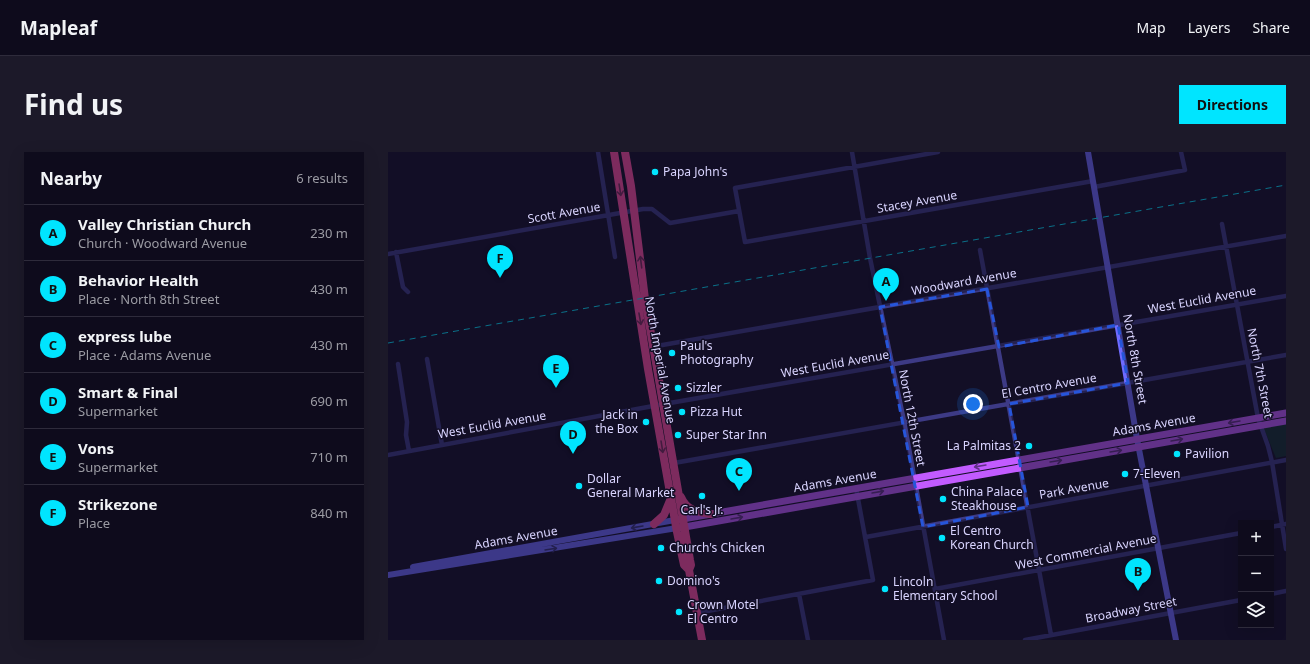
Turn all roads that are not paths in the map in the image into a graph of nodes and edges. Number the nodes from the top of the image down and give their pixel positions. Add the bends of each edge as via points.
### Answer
1 (598, 152) edge
2 (614, 152) edge
3 (625, 152) edge
4 (852, 152) edge
5 (938, 152) edge
6 (1088, 152) edge
7 (1181, 152) edge
8 (854, 167) junction
9 (1093, 184) junction
10 (634, 210) junction
11 (739, 211) junction
12 (624, 212) junction
13 (609, 215) junction
14 (864, 221) junction
15 (1222, 224) dead end
16 (1286, 236) edge
17 (1227, 247) junction
18 (980, 250) dead end
19 (396, 252) junction
20 (388, 254) edge
21 (615, 257) dead end
22 (1108, 267) junction
23 (987, 289) junction
24 (408, 292) dead end
25 (1286, 296) edge
26 (1236, 305) junction
27 (880, 307) junction
28 (1118, 325) junction
29 (649, 347) junction
30 (999, 347) junction
31 (1286, 355) edge
32 (427, 359) dead end
33 (1247, 362) junction
34 (398, 364) dead end
35 (892, 365) junction
36 (1128, 383) junction
37 (1009, 404) junction
38 (659, 405) junction
39 (1286, 413) edge
40 (904, 421) junction
41 (1286, 421) edge
42 (1259, 422) junction
43 (1137, 439) junction
44 (442, 445) junction
45 (1139, 447) junction
46 (409, 451) junction
47 (388, 454) edge
48 (1286, 460) edge
49 (1272, 462) junction
50 (674, 463) junction
51 (1019, 463) junction
52 (914, 478) junction
53 (677, 480) junction
54 (915, 485) junction
55 (1146, 486) junction
56 (857, 492) junction
57 (672, 497) junction
58 (1028, 507) junction
59 (711, 514) junction
60 (654, 524) junction
61 (680, 524) junction
62 (1284, 525) edge
63 (923, 527) junction
64 (1274, 527) edge
65 (609, 532) junction
66 (1238, 534) edge
67 (866, 537) junction
68 (567, 543) junction
69 (576, 545) junction
70 (1158, 548) junction
71 (1286, 549) edge
72 (446, 564) junction
73 (1040, 571) junction
74 (388, 572) edge
75 (388, 575) edge
76 (935, 589) junction
77 (1286, 591) edge
78 (1274, 593) edge
79 (800, 594) junction
80 (1238, 601) edge
81 (697, 613) junction
82 (1170, 613) junction
83 (1051, 635) junction
84 (702, 640) edge
85 (808, 640) edge
86 (944, 640) edge
87 (1025, 640) edge
88 (1176, 640) edge

1 - 13 street
2 -> 12 highway, North Imperial Avenue
3 - 10 highway, North Imperial Avenue
4 - 8 street, North 12th Street
5 - 8 street
6 - 9 main road, North 8th Street
7 - 9 street, Stacey Avenue via 1184,170
8 - 11 street via 735,188
8 - 14 street, North 12th Street
9 - 14 street, Stacey Avenue
9 - 22 main road, North 8th Street
10 - 11 street, Scott Avenue via 652,209 670,223
10 - 12 street, Scott Avenue
29 -> 10 highway, North Imperial Avenue
11 - 14 street, Stacey Avenue via 745,242
12 - 13 street, Scott Avenue
12 -> 29 highway, North Imperial Avenue
13 - 19 street, Scott Avenue
13 - 21 street
14 - 27 street, North 12th Street
15 - 17 street, North 7th Street
16 - 17 street, Woodward Avenue
17 - 22 street, Woodward Avenue
17 - 26 street, North 7th Street
18 - 23 street
19 - 20 street, Scott Avenue
19 - 24 street via 403,287
22 - 23 street, Woodward Avenue
22 - 28 main road, North 8th Street
23 - 27 street, Woodward Avenue
23 - 30 street
25 - 26 street, West Euclid Avenue
26 - 28 street, West Euclid Avenue
26 - 33 street, North 7th Street
27 - 29 street, Woodward Avenue
27 - 35 street, North 12th Street
28 - 30 street, West Euclid Avenue
28 - 36 main road, North 8th Street
29 - 38 highway, North Imperial Avenue
30 - 35 street, West Euclid Avenue
30 - 37 street
31 - 33 street, El Centro Avenue
32 - 44 street
33 - 36 street, El Centro Avenue
33 - 42 street, North 7th Street
34 - 46 street
35 - 38 street, West Euclid Avenue
35 - 40 street, North 12th Street
36 - 37 street, El Centro Avenue
36 - 43 main road, North 8th Street
37 - 40 street, El Centro Avenue
37 - 51 street
38 - 44 street, West Euclid Avenue
38 - 50 highway, North Imperial Avenue
38 -> 57 highway, North Imperial Avenue
39 - 42 main road, Adams Avenue
40 - 50 street, El Centro Avenue
40 - 52 street, North 12th Street
41 - 42 main road, Adams Avenue
42 -> 43 main road, Adams Avenue
45 -> 42 main road, Adams Avenue
42 - 49 street, North 7th Street
43 - 45 main road, North 8th Street
43 - 51 main road, Adams Avenue
44 - 46 street, West Euclid Avenue
51 -> 45 main road, Adams Avenue
45 - 55 main road, North 8th Street
46 - 47 street, West Euclid Avenue
48 - 49 street, Park Avenue
49 - 55 street, Park Avenue
49 - 62 street, North 7th Street
50 - 53 highway, North Imperial Avenue
51 -> 52 main road, Adams Avenue
51 - 54 main road, Adams Avenue
51 - 58 street
52 - 54 street, North 12th Street
52 - 56 main road, Adams Avenue
53 - 59 highway via 687,506
53 - 61 highway, North Imperial Avenue
56 -> 54 main road, Adams Avenue
54 - 63 street, North 12th Street
55 - 58 street, Park Avenue
55 - 70 main road, North 8th Street
56 - 59 main road, Adams Avenue
61 -> 56 main road, Adams Avenue
56 - 67 street
57 - 60 highway via 664,515
57 - 61 highway, North Imperial Avenue
58 - 63 street, Park Avenue
58 - 73 street
59 - 61 main road, Adams Avenue
60 - 61 main road, Adams Avenue
60 -> 65 main road, Adams Avenue
61 - 69 main road, Adams Avenue
61 - 81 highway, North Imperial Avenue via 691,565 688,570
62 - 64 street
62 - 71 street, North 7th Street
63 - 67 street, Park Avenue
63 - 76 street, North 12th Street
65 - 68 main road, Adams Avenue
65 - 69 main road via 604,536 583,540
66 - 70 street, West Commercial Avenue
67 - 79 street via 873,580
68 - 69 main road, Adams Avenue
68 - 72 main road, Adams Avenue
70 - 73 street, West Commercial Avenue
70 - 82 main road, North 8th Street
72 - 74 main road, Adams Avenue
72 - 75 main road, Adams Avenue
73 - 76 street, West Commercial Avenue
73 - 83 street
76 - 86 street, North 12th Street
77 - 78 street
79 - 81 street
79 - 85 street
80 - 82 street, Broadway Street
81 - 84 highway, North Imperial Avenue
82 - 83 street, Broadway Street
82 - 88 main road, North 8th Street
83 - 87 street, Broadway Street

